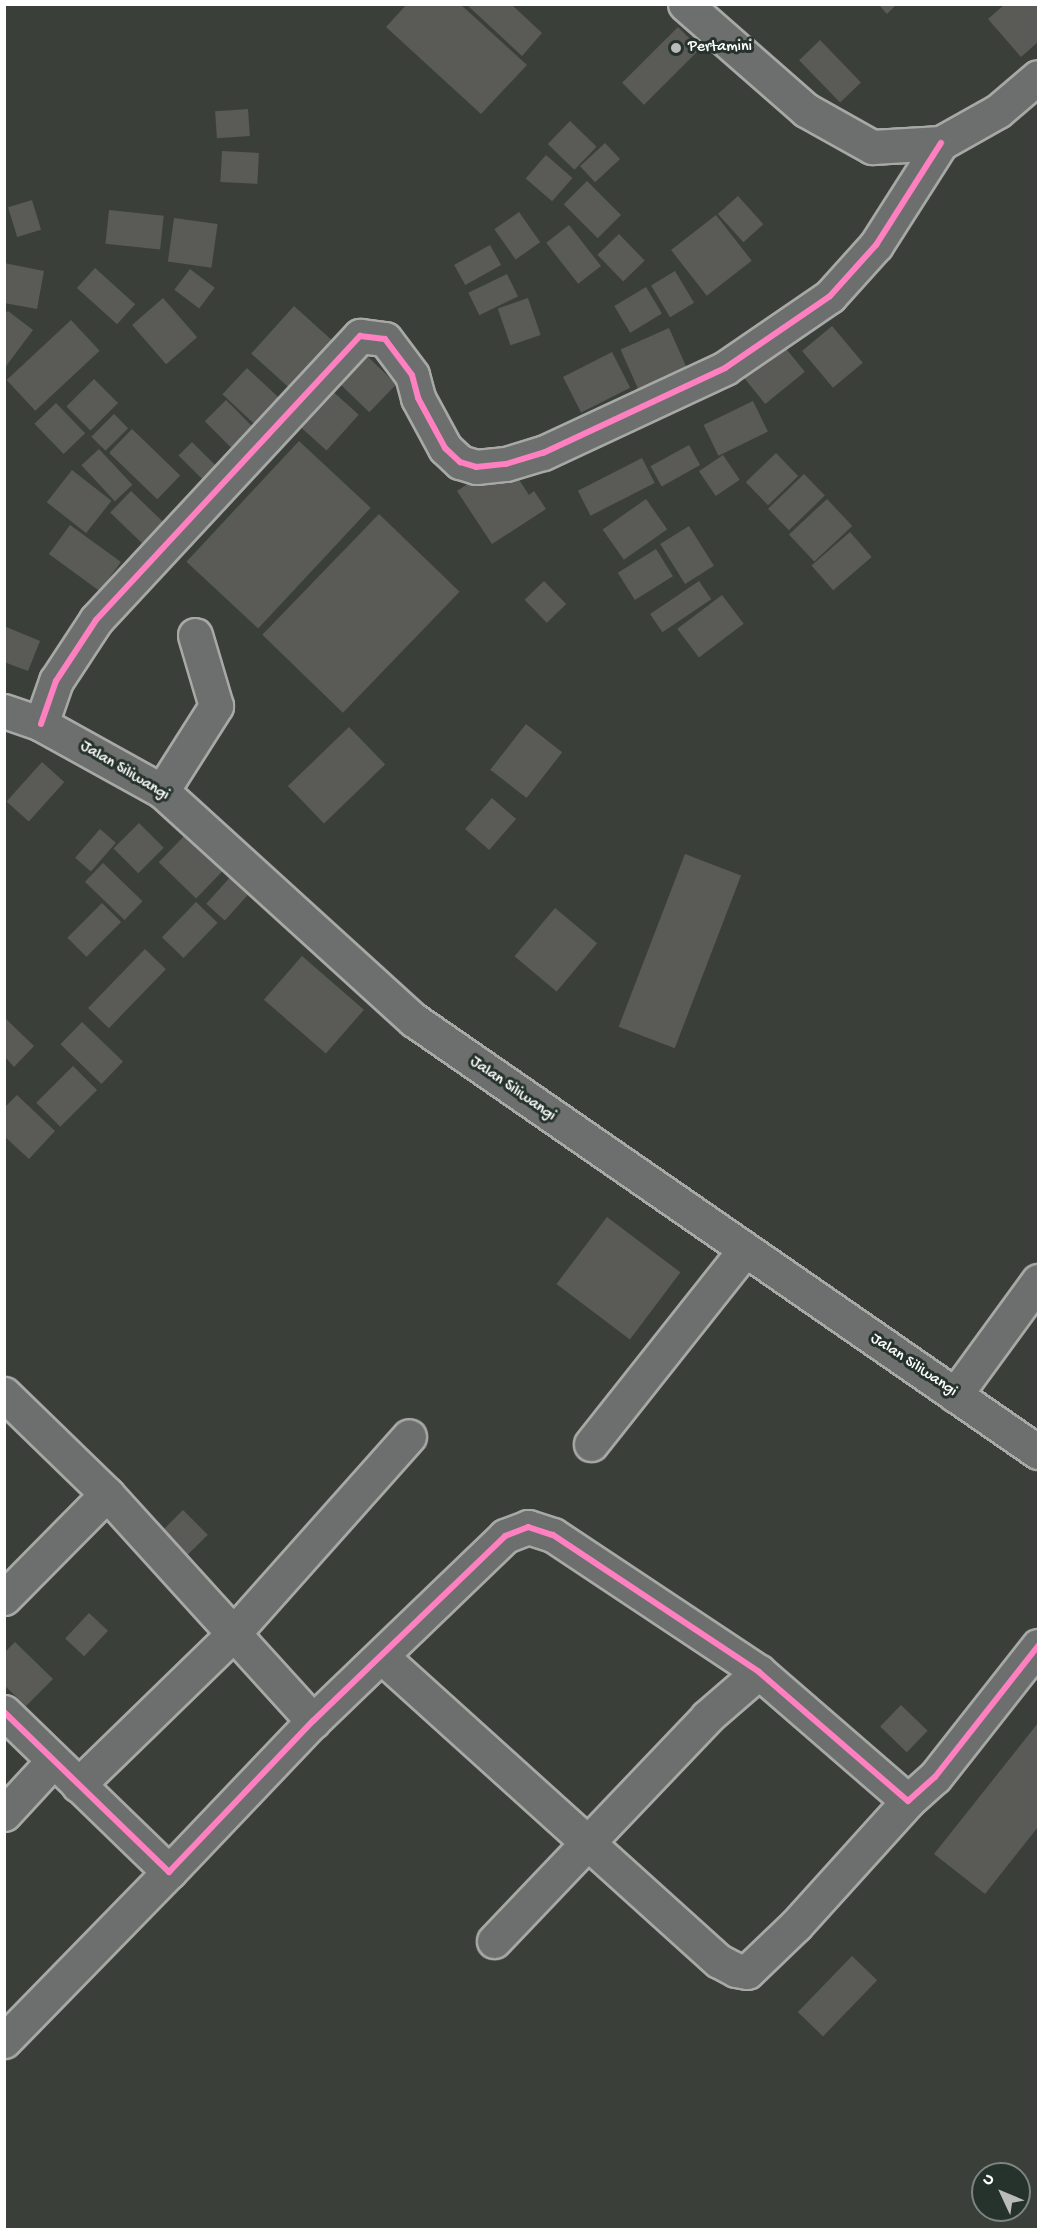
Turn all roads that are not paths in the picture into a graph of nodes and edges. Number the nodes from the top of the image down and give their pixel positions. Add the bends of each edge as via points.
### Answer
1 (684, 4) edge
2 (1038, 77) edge
3 (941, 143) junction
4 (195, 635) dead end
5 (4, 711) edge
6 (41, 724) junction
7 (162, 791) junction
8 (744, 1251) junction
9 (1038, 1281) edge
10 (4, 1394) edge
11 (955, 1395) junction
12 (409, 1436) dead end
13 (591, 1444) dead end
14 (1038, 1452) edge
15 (107, 1494) junction
16 (4, 1598) edge
17 (232, 1635) junction
18 (1038, 1646) edge
19 (381, 1656) junction
20 (759, 1672) junction
21 (4, 1712) edge
22 (313, 1721) junction
23 (52, 1762) junction
24 (78, 1785) junction
25 (908, 1801) junction
26 (4, 1814) edge
27 (587, 1843) junction
28 (169, 1872) junction
29 (494, 1941) dead end
30 (4, 2041) edge

1 - 3 street via 830,127 872,147
2 - 3 street via 998,111
3 - 6 street via 876,245 830,297 725,368 543,453 506,464 476,467 460,462 446,448 418,398 412,375 385,339 360,336 96,620 56,681
4 - 7 street via 216,706
5 - 6 street, Jalan Siliwangi
6 - 7 street, Jalan Siliwangi
7 - 8 street, Jalan Siliwangi via 414,1020
8 - 11 street, Jalan Siliwangi
8 - 13 street
9 - 11 street
10 - 15 street
11 - 14 street, Jalan Siliwangi
12 - 17 street
15 - 16 street
15 - 17 street
17 - 22 street
17 - 24 street
18 - 25 street via 935,1777
19 - 20 street via 506,1536 528,1527 553,1535
19 - 22 street
19 - 27 street
20 - 25 street
20 - 27 street via 707,1717
21 - 23 street
22 - 28 street
23 - 24 street
23 - 26 street
24 - 28 street
25 - 27 street via 747,1972 719,1961
27 - 29 street
28 - 30 street

